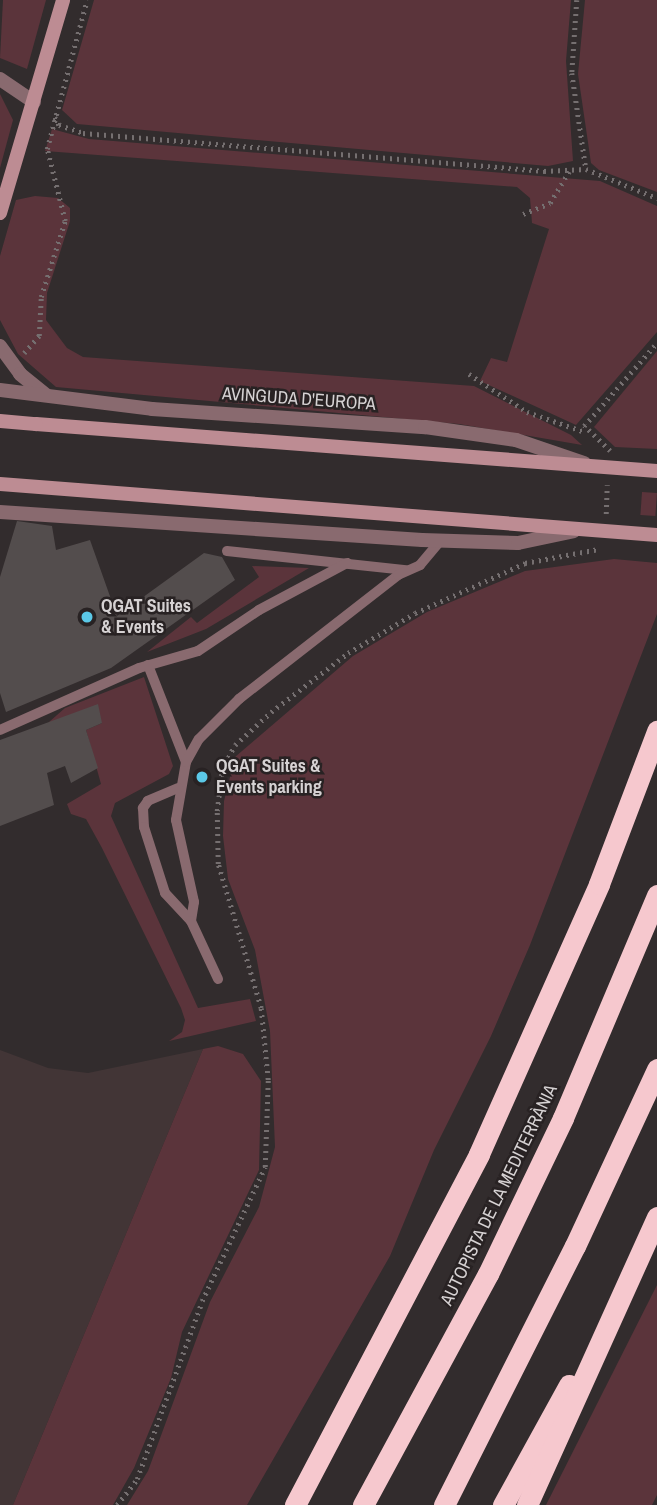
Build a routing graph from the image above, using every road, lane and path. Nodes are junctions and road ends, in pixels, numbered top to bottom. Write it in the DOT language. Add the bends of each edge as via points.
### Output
graph roads {
  1 [pos="63,0"];
  2 [pos="87,0"];
  3 [pos="577,0"];
  4 [pos="0,79"];
  5 [pos="34,102"];
  6 [pos="55,117"];
  7 [pos="586,169"];
  8 [pos="569,170"];
  9 [pos="657,198"];
  10 [pos="0,213"];
  11 [pos="523,214"];
  12 [pos="657,343"];
  13 [pos="0,346"];
  14 [pos="16,369"];
  15 [pos="469,374"];
  16 [pos="0,390"];
  17 [pos="47,396"];
  18 [pos="0,421"];
  19 [pos="585,432"];
  20 [pos="592,466"];
  21 [pos="615,468"];
  22 [pos="657,471"];
  23 [pos="0,484"];
  24 [pos="0,512"];
  25 [pos="583,529"];
  26 [pos="608,531"];
  27 [pos="657,535"];
  28 [pos="440,541"];
  29 [pos="228,551"];
  30 [pos="347,563"];
  31 [pos="407,570"];
  32 [pos="148,665"];
  33 [pos="0,730"];
  34 [pos="657,731"];
  35 [pos="186,762"];
  36 [pos="178,788"];
  37 [pos="657,895"];
  38 [pos="191,921"];
  39 [pos="218,979"];
  40 [pos="657,1069"];
  41 [pos="657,1217"];
  42 [pos="629,1275"];
  43 [pos="320,1458"];
  44 [pos="117,1505"];
  45 [pos="287,1505"];
  46 [pos="295,1505"];
  47 [pos="363,1505"];
  48 [pos="443,1505"];
  49 [pos="503,1505"];
  50 [pos="527,1505"];
  1 -- 5 [label="street"];
  2 -- 6 [label="path"];
  3 -- 7 [label="path" via="572,73"];
  4 -- 5 [label="street"];
  5 -- 10 [label="street"];
  6 -- 8 [label="path" via="59,125 83,133"];
  6 -- 14 [label="path" via="47,149 65,220 41,297 39,336 17,360"];
  7 -- 8 [label="path"];
  7 -- 9 [label="path"];
  8 -- 11 [label="path" via="550,203"];
  12 -- 19 [label="path" via="584,426"];
  13 -- 14 [label="street"];
  14 -- 17 [label="street"];
  15 -- 19 [label="path" via="527,412"];
  16 -- 17 [label="street, AVINGUDA D'EUROPA"];
  17 -- 20 [label="street, AVINGUDA D'EUROPA" via="152,409 425,427 516,440"];
  18 -- 20 [label="street, AVINGUDA D'EUROPA, bridge"];
  19 -- 21 [label="path" via="606,444"];
  20 -- 21 [label="street, AVINGUDA D'EUROPA"];
  21 -- 22 [label="street, AVINGUDA D'EUROPA"];
  21 -- 26 [label="path"];
  23 -- 25 [label="street"];
  24 -- 28 [label="street" via="235,531"];
  25 -- 26 [label="street"];
  25 -- 28 [label="street" via="519,543"];
  26 -- 27 [label="street"];
  26 -- 44 [label="path" via="596,552 510,569 415,613 348,653 235,745 222,770 216,811 218,864 261,1008 268,1080 265,1167 202,1301 136,1479"];
  28 -- 31 [label="lane" via="420,565"];
  29 -- 30 [label="lane"];
  30 -- 31 [label="lane"];
  30 -- 32 [label="lane" via="259,610 218,642"];
  31 -- 35 [label="lane" via="239,699 199,739"];
  32 -- 33 [label="lane"];
  32 -- 35 [label="lane"];
  34 -- 43 [label="highway" via="599,884 479,1154"];
  35 -- 36 [label="lane"];
  36 -- 38 [label="lane" via="176,821 194,902"];
  36 -- 38 [label="lane" via="149,801 143,808 144,827 165,893"];
  37 -- 47 [label="highway, AUTOPISTA DE LA MEDITERRÀNIA" via="563,1118 488,1274"];
  38 -- 39 [label="lane"];
  40 -- 48 [label="highway" via="575,1246"];
  41 -- 42 [label="highway"];
  42 -- 49 [label="highway"];
  42 -- 50 [label="highway"];
  43 -- 45 [label="highway"];
  43 -- 46 [label="highway"];
}
